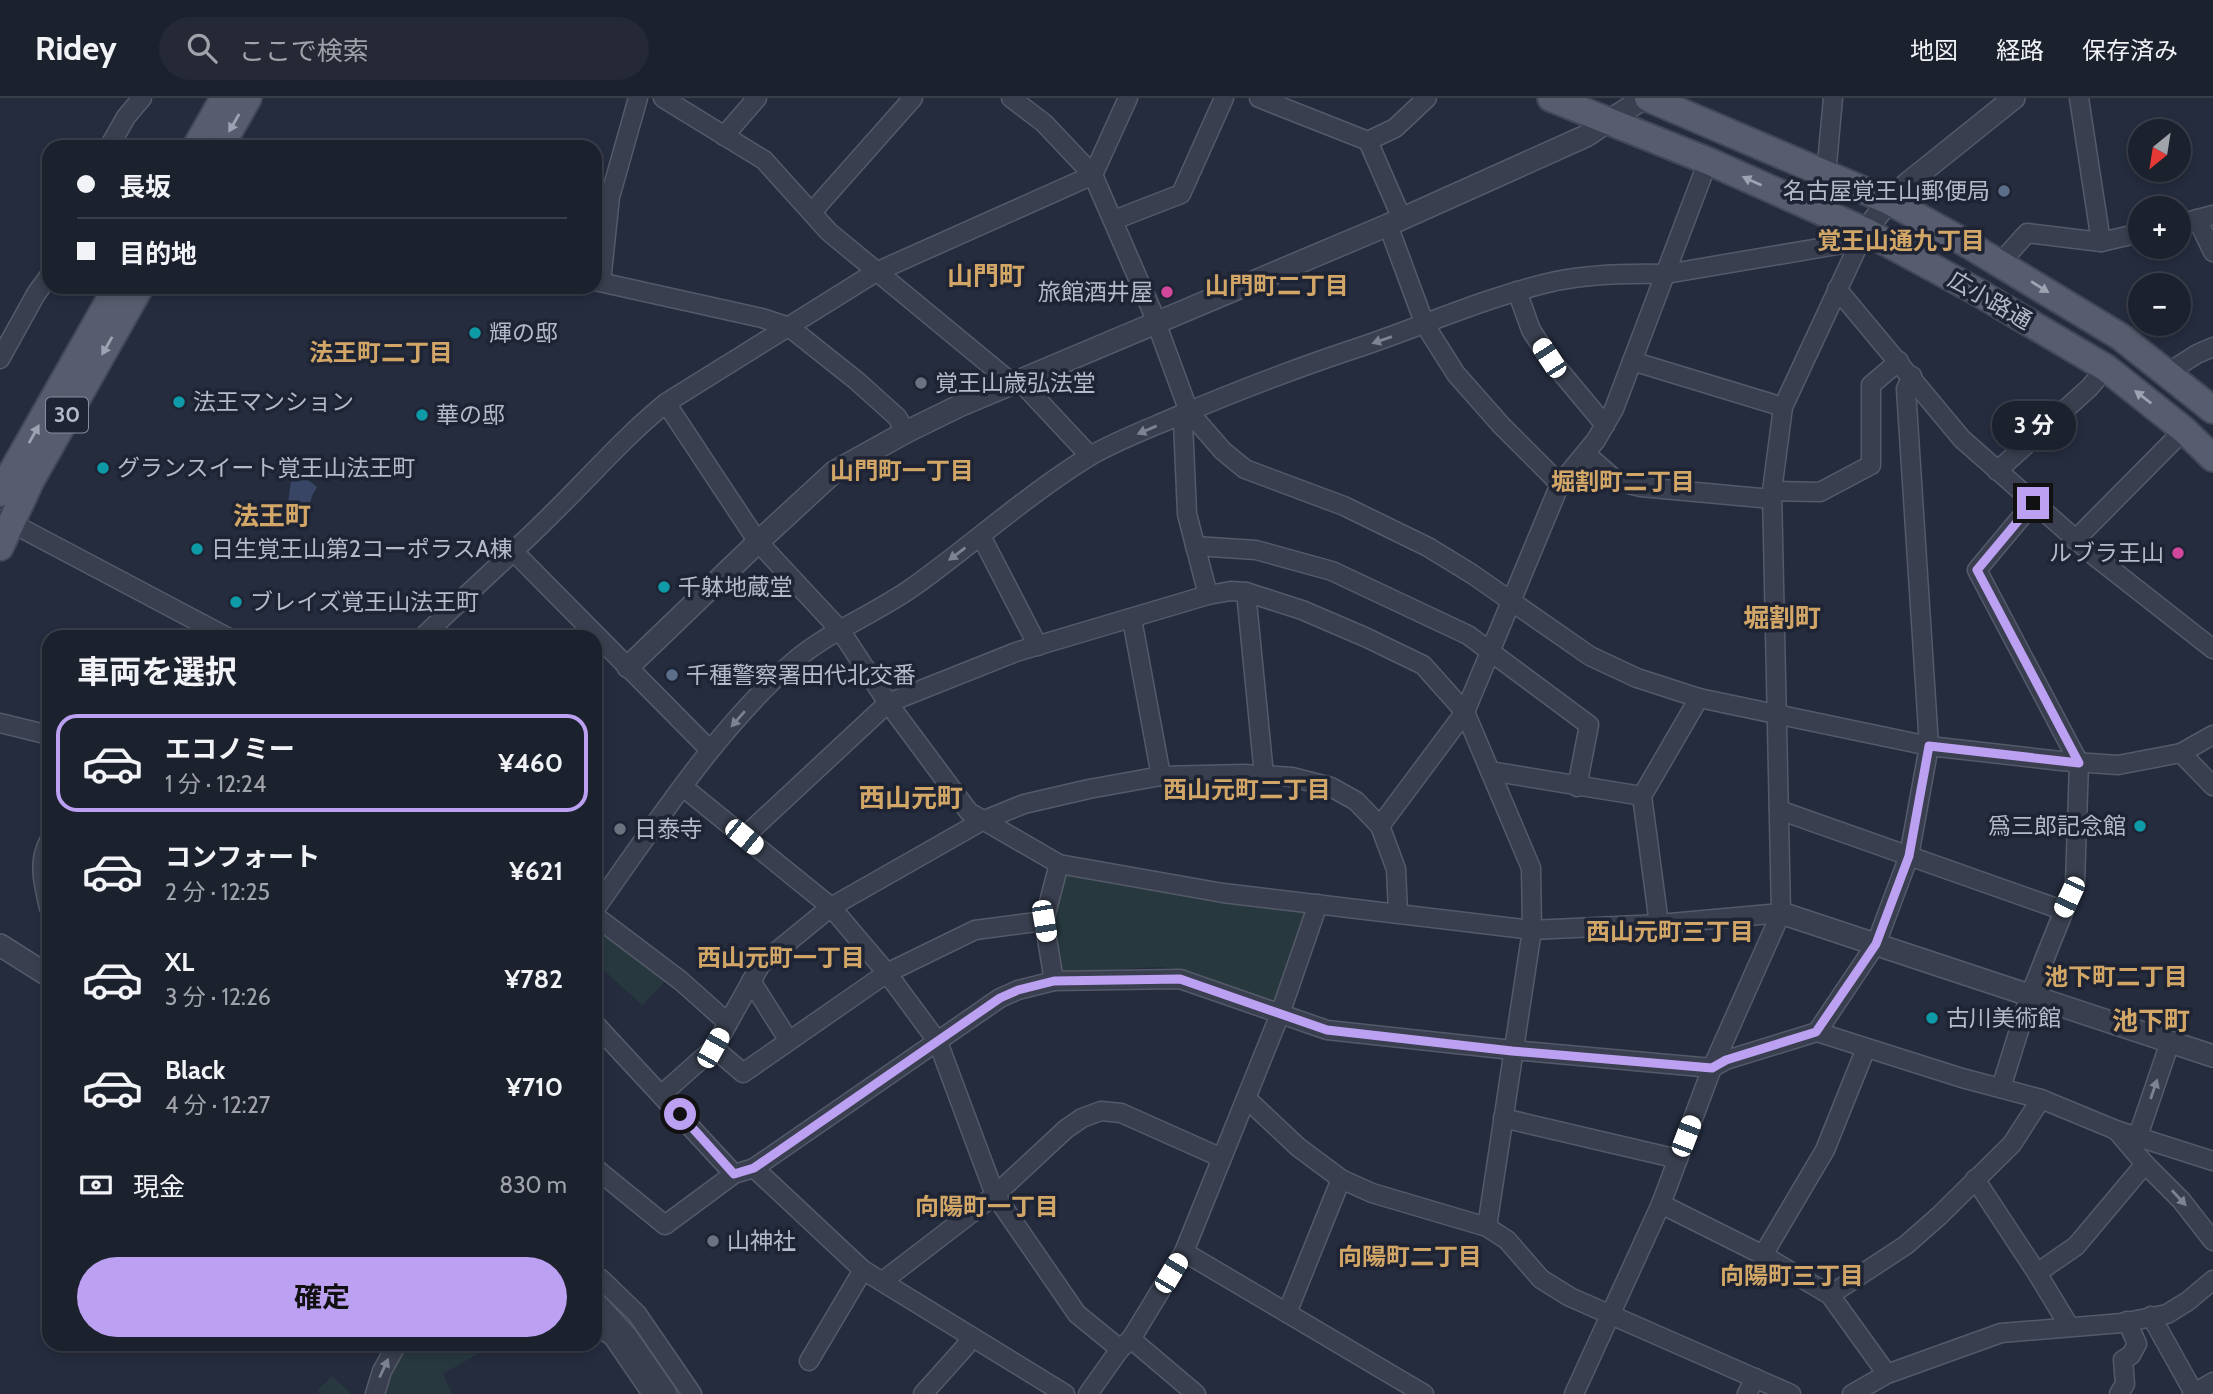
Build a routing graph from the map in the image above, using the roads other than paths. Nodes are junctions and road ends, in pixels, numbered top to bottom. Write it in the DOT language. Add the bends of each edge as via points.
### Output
graph roads {
  1 [pos="142,98"];
  2 [pos="224,98"];
  3 [pos="248,98"];
  4 [pos="638,98"];
  5 [pos="663,98"];
  6 [pos="757,98"];
  7 [pos="913,98"];
  8 [pos="1011,98"];
  9 [pos="1128,98"];
  10 [pos="1224,98"];
  11 [pos="1259,98"];
  12 [pos="1427,98"];
  13 [pos="1551,98"];
  14 [pos="1646,98"];
  15 [pos="1833,98"];
  16 [pos="2014,98"];
  17 [pos="2079,98"];
  18 [pos="1607,122"];
  19 [pos="724,136"];
  20 [pos="113,140"];
  21 [pos="200,140"];
  22 [pos="224,140"];
  23 [pos="1368,141"];
  24 [pos="1708,161"];
  25 [pos="1093,175"];
  26 [pos="1826,175"];
  27 [pos="1889,201"];
  28 [pos="812,212"];
  29 [pos="2205,217"];
  30 [pos="1114,220"];
  31 [pos="1395,222"];
  32 [pos="1866,231"];
  33 [pos="2128,236"];
  34 [pos="2101,242"];
  35 [pos="2213,252"];
  36 [pos="602,254"];
  37 [pos="2000,263"];
  38 [pos="876,272"];
  39 [pos="1666,274"];
  40 [pos="602,283"];
  41 [pos="42,286"];
  42 [pos="1837,289"];
  43 [pos="1517,291"];
  44 [pos="113,294"];
  45 [pos="136,294"];
  46 [pos="1156,323"];
  47 [pos="1424,325"];
  48 [pos="789,327"];
  49 [pos="2213,347"];
  50 [pos="0,359"];
  51 [pos="1632,361"];
  52 [pos="1899,361"];
  53 [pos="2106,368"];
  54 [pos="2167,373"];
  55 [pos="1912,376"];
  56 [pos="1016,382"];
  57 [pos="666,404"];
  58 [pos="1783,407"];
  59 [pos="2213,410"];
  60 [pos="1189,412"];
  61 [pos="1605,425"];
  62 [pos="2184,430"];
  63 [pos="906,432"];
  64 [pos="1586,454"];
  65 [pos="1090,456"];
  66 [pos="2213,458"];
  67 [pos="1997,471"];
  68 [pos="1560,484"];
  69 [pos="0,494"];
  70 [pos="1772,495"];
  71 [pos="2033,503"];
  72 [pos="4,529"];
  73 [pos="981,536"];
  74 [pos="2075,540"];
  75 [pos="758,542"];
  76 [pos="1195,546"];
  77 [pos="513,551"];
  78 [pos="1246,592"];
  79 [pos="1208,596"];
  80 [pos="1510,603"];
  81 [pos="1132,619"];
  82 [pos="212,630"];
  83 [pos="431,630"];
  84 [pos="591,630"];
  85 [pos="840,630"];
  86 [pos="602,641"];
  87 [pos="1038,646"];
  88 [pos="2213,649"];
  89 [pos="1490,652"];
  90 [pos="628,667"];
  91 [pos="1699,698"];
  92 [pos="888,702"];
  93 [pos="1465,712"];
  94 [pos="1777,716"];
  95 [pos="0,723"];
  96 [pos="42,733"];
  97 [pos="2213,735"];
  98 [pos="1929,746"];
  99 [pos="710,750"];
  100 [pos="2181,753"];
  101 [pos="2079,763"];
  102 [pos="1490,771"];
  103 [pos="1264,775"];
  104 [pos="1161,776"];
  105 [pos="2213,786"];
  106 [pos="683,787"];
  107 [pos="1577,787"];
  108 [pos="1642,796"];
  109 [pos="1779,810"];
  110 [pos="982,821"];
  111 [pos="1380,826"];
  112 [pos="744,837"];
  113 [pos="1909,856"];
  114 [pos="1059,864"];
  115 [pos="602,899"];
  116 [pos="1318,904"];
  117 [pos="831,908"];
  118 [pos="2062,910"];
  119 [pos="1398,913"];
  120 [pos="1781,913"];
  121 [pos="602,921"];
  122 [pos="1044,921"];
  123 [pos="1659,924"];
  124 [pos="1532,930"];
  125 [pos="1876,944"];
  126 [pos="0,945"];
  127 [pos="42,971"];
  128 [pos="887,973"];
  129 [pos="751,981"];
  130 [pos="1054,981"];
  131 [pos="2030,995"];
  132 [pos="1280,1014"];
  133 [pos="728,1023"];
  134 [pos="602,1031"];
  135 [pos="1816,1032"];
  136 [pos="789,1041"];
  137 [pos="937,1042"];
  138 [pos="2170,1042"];
  139 [pos="713,1048"];
  140 [pos="1866,1048"];
  141 [pos="1512,1051"];
  142 [pos="2213,1056"];
  143 [pos="1712,1068"];
  144 [pos="2001,1088"];
  145 [pos="662,1094"];
  146 [pos="1247,1099"];
  147 [pos="2042,1099"];
  148 [pos="1503,1118"];
  149 [pos="2116,1129"];
  150 [pos="2138,1136"];
  151 [pos="1222,1158"];
  152 [pos="1678,1159"];
  153 [pos="2213,1161"];
  154 [pos="2145,1164"];
  155 [pos="754,1168"];
  156 [pos="602,1174"];
  157 [pos="734,1174"];
  158 [pos="1341,1179"];
  159 [pos="1975,1179"];
  160 [pos="995,1195"];
  161 [pos="1661,1204"];
  162 [pos="1487,1227"];
  163 [pos="2213,1240"];
  164 [pos="1184,1252"];
  165 [pos="1763,1255"];
  166 [pos="863,1270"];
  167 [pos="2037,1273"];
  168 [pos="602,1280"];
  169 [pos="2213,1280"];
  170 [pos="883,1281"];
  171 [pos="1830,1295"];
  172 [pos="602,1309"];
  173 [pos="1287,1313"];
  174 [pos="1611,1314"];
  175 [pos="2151,1316"];
  176 [pos="2127,1321"];
  177 [pos="2068,1326"];
  178 [pos="602,1332"];
  179 [pos="971,1337"];
  180 [pos="1125,1344"];
  181 [pos="393,1351"];
  182 [pos="809,1361"];
  183 [pos="1887,1374"];
  184 [pos="1755,1378"];
  185 [pos="2213,1382"];
  186 [pos="375,1394"];
  187 [pos="652,1394"];
  188 [pos="666,1394"];
  189 [pos="692,1394"];
  190 [pos="923,1394"];
  191 [pos="1065,1394"];
  192 [pos="1088,1394"];
  193 [pos="1196,1394"];
  194 [pos="1424,1394"];
  195 [pos="1574,1394"];
  196 [pos="1747,1394"];
  197 [pos="1791,1394"];
  198 [pos="1852,1394"];
  199 [pos="2119,1394"];
  200 [pos="2193,1394"];
  1 -- 20 [label="street"];
  2 -- 21 [label="main road"];
  3 -- 22 [label="main road, one-way"];
  4 -- 36 [label="street" via="610,197"];
  5 -- 19 [label="street"];
  6 -- 19 [label="street"];
  7 -- 28 [label="street"];
  8 -- 25 [label="street" via="1044,123"];
  9 -- 25 [label="street"];
  10 -- 30 [label="street" via="1181,194"];
  11 -- 23 [label="street"];
  12 -- 23 [label="street" via="1395,128"];
  13 -- 18 [label="main road, 広小路通"];
  14 -- 18 [label="street"];
  14 -- 26 [label="main road, 広小路通"];
  15 -- 26 [label="street"];
  16 -- 27 [label="street"];
  17 -- 34 [label="street"];
  18 -- 24 [label="main road, 広小路通"];
  18 -- 31 [label="street" via="1586,136"];
  19 -- 28 [label="street" via="764,160"];
  23 -- 31 [label="street"];
  32 -- 24 [label="main road, 広小路通, one-way"];
  24 -- 39 [label="street"];
  25 -- 30 [label="street"];
  25 -- 38 [label="street"];
  26 -- 27 [label="main road, 広小路通"];
  27 -- 32 [label="street"];
  27 -- 37 [label="main road, 広小路通"];
  28 -- 38 [label="street"];
  29 -- 35 [label="street"];
  30 -- 46 [label="street"];
  31 -- 46 [label="street"];
  31 -- 47 [label="street"];
  32 -- 39 [label="street" via="1837,245"];
  32 -- 42 [label="street"];
  32 -- 53 [label="main road, 広小路通"];
  33 -- 34 [label="street"];
  34 -- 37 [label="street" via="2027,233"];
  37 -- 54 [label="main road, 広小路通, one-way" via="2121,337"];
  38 -- 48 [label="street"];
  38 -- 56 [label="street"];
  39 -- 43 [label="street" via="1561,280"];
  39 -- 51 [label="street"];
  40 -- 48 [label="street"];
  41 -- 50 [label="street"];
  42 -- 52 [label="street"];
  42 -- 58 [label="street"];
  43 -- 47 [label="street"];
  43 -- 61 [label="street" via="1531,330 1549,358"];
  69 -- 44 [label="main road, 30, one-way"];
  45 -- 72 [label="main road, 30, one-way"];
  46 -- 56 [label="street"];
  46 -- 60 [label="street"];
  47 -- 60 [label="street, one-way" via="1276,375"];
  47 -- 68 [label="street" via="1456,374"];
  48 -- 57 [label="street"];
  48 -- 63 [label="street" via="857,380 897,417"];
  49 -- 54 [label="street"];
  51 -- 58 [label="street"];
  51 -- 61 [label="street"];
  52 -- 55 [label="street"];
  52 -- 70 [label="street" via="1871,385 1871,465 1820,492"];
  62 -- 53 [label="main road, 広小路通, one-way"];
  53 -- 67 [label="street"];
  54 -- 59 [label="main road, 広小路通"];
  55 -- 67 [label="street" via="1962,439"];
  55 -- 98 [label="street" via="1906,389"];
  56 -- 63 [label="street"];
  56 -- 65 [label="street"];
  57 -- 75 [label="street"];
  57 -- 77 [label="street"];
  58 -- 70 [label="street"];
  60 -- 65 [label="street, one-way"];
  60 -- 76 [label="street" via="1183,422 1186,500"];
  60 -- 80 [label="street" via="1245,470 1344,506 1427,547"];
  61 -- 64 [label="street"];
  62 -- 66 [label="main road, 広小路通"];
  62 -- 74 [label="street"];
  63 -- 75 [label="street" via="834,472"];
  64 -- 68 [label="street"];
  64 -- 70 [label="street" via="1617,481 1641,488"];
  65 -- 73 [label="street"];
  67 -- 71 [label="street"];
  68 -- 80 [label="street"];
  70 -- 94 [label="street"];
  71 -- 74 [label="street"];
  71 -- 101 [label="street" via="1977,570"];
  72 -- 82 [label="street"];
  73 -- 85 [label="street, one-way" via="910,589"];
  73 -- 87 [label="street"];
  74 -- 88 [label="street"];
  75 -- 85 [label="street"];
  75 -- 90 [label="street"];
  76 -- 79 [label="street"];
  76 -- 89 [label="street" via="1256,551 1332,571 1468,635"];
  77 -- 83 [label="street"];
  77 -- 84 [label="street"];
  78 -- 79 [label="street"];
  78 -- 93 [label="street" via="1302,610 1423,665"];
  78 -- 103 [label="street"];
  79 -- 81 [label="street"];
  80 -- 89 [label="street"];
  80 -- 91 [label="street" via="1590,656 1637,678"];
  81 -- 87 [label="street"];
  81 -- 104 [label="street"];
  85 -- 92 [label="street"];
  85 -- 99 [label="street, one-way" via="795,660"];
  86 -- 90 [label="street"];
  87 -- 92 [label="street"];
  89 -- 93 [label="street"];
  89 -- 107 [label="street" via="1590,725"];
  90 -- 99 [label="street"];
  91 -- 94 [label="street"];
  91 -- 108 [label="street"];
  92 -- 110 [label="street" via="969,812"];
  92 -- 112 [label="street"];
  93 -- 102 [label="street"];
  93 -- 111 [label="street"];
  94 -- 98 [label="street"];
  94 -- 109 [label="street"];
  95 -- 96 [label="street"];
  97 -- 100 [label="street"];
  98 -- 101 [label="street"];
  98 -- 113 [label="street"];
  99 -- 106 [label="street"];
  100 -- 101 [label="street" via="2118,765"];
  100 -- 105 [label="street"];
  101 -- 118 [label="street" via="2075,883"];
  102 -- 107 [label="street"];
  102 -- 124 [label="street" via="1531,868"];
  103 -- 104 [label="street"];
  103 -- 111 [label="street" via="1331,787 1356,801"];
  104 -- 110 [label="street" via="1024,804"];
  106 -- 112 [label="street"];
  106 -- 115 [label="street"];
  107 -- 108 [label="street"];
  108 -- 123 [label="street"];
  109 -- 113 [label="street"];
  109 -- 120 [label="street"];
  110 -- 114 [label="street"];
  110 -- 117 [label="street"];
  111 -- 119 [label="street" via="1396,869"];
  112 -- 117 [label="street"];
  113 -- 118 [label="street"];
  113 -- 125 [label="street"];
  114 -- 116 [label="street" via="1223,893"];
  114 -- 122 [label="street"];
  116 -- 119 [label="street"];
  116 -- 132 [label="street"];
  117 -- 128 [label="street"];
  117 -- 129 [label="street" via="761,964"];
  118 -- 131 [label="street"];
  119 -- 124 [label="street"];
  120 -- 123 [label="street"];
  120 -- 125 [label="street"];
  120 -- 143 [label="street"];
  121 -- 133 [label="street"];
  122 -- 128 [label="street" via="975,930"];
  122 -- 130 [label="street"];
  123 -- 124 [label="street"];
  124 -- 141 [label="street"];
  125 -- 131 [label="street"];
  125 -- 135 [label="street"];
  126 -- 127 [label="street"];
  128 -- 136 [label="street"];
  128 -- 137 [label="street"];
  129 -- 133 [label="street"];
  129 -- 136 [label="street"];
  130 -- 132 [label="street" via="1180,979"];
  130 -- 137 [label="street" via="1000,998"];
  131 -- 138 [label="street"];
  131 -- 144 [label="street"];
  132 -- 141 [label="street" via="1327,1030"];
  132 -- 146 [label="street"];
  133 -- 139 [label="street"];
  134 -- 145 [label="street"];
  135 -- 140 [label="street"];
  135 -- 143 [label="street"];
  136 -- 139 [label="street" via="743,1073"];
  137 -- 155 [label="street"];
  137 -- 160 [label="street"];
  138 -- 142 [label="street"];
  150 -- 138 [label="street, one-way"];
  139 -- 145 [label="street"];
  140 -- 144 [label="street"];
  140 -- 165 [label="street" via="1825,1150"];
  141 -- 143 [label="street"];
  141 -- 148 [label="street"];
  143 -- 152 [label="street"];
  144 -- 147 [label="street"];
  145 -- 157 [label="street"];
  146 -- 151 [label="street"];
  146 -- 158 [label="street"];
  147 -- 149 [label="street"];
  147 -- 159 [label="street" via="2012,1143"];
  148 -- 152 [label="street"];
  148 -- 162 [label="street"];
  149 -- 150 [label="street"];
  149 -- 154 [label="street"];
  150 -- 153 [label="street"];
  151 -- 160 [label="street" via="1121,1113 1101,1111 1066,1129"];
  151 -- 164 [label="street"];
  152 -- 161 [label="street"];
  154 -- 163 [label="street, one-way" via="2182,1200"];
  154 -- 167 [label="street" via="2076,1246"];
  155 -- 157 [label="street"];
  155 -- 166 [label="street"];
  156 -- 157 [label="street" via="665,1225"];
  158 -- 162 [label="street" via="1372,1193"];
  158 -- 173 [label="street"];
  159 -- 167 [label="street"];
  159 -- 171 [label="street" via="1906,1245"];
  160 -- 170 [label="street"];
  160 -- 180 [label="street" via="1077,1314"];
  161 -- 165 [label="street"];
  161 -- 174 [label="street"];
  162 -- 174 [label="street" via="1507,1240 1541,1279"];
  164 -- 173 [label="street"];
  164 -- 180 [label="street"];
  165 -- 171 [label="street"];
  166 -- 170 [label="street"];
  166 -- 182 [label="street"];
  167 -- 177 [label="street"];
  168 -- 189 [label="street" via="637,1314"];
  169 -- 175 [label="street" via="2167,1314"];
  170 -- 179 [label="street"];
  171 -- 183 [label="street"];
  172 -- 188 [label="street" via="626,1335"];
  173 -- 194 [label="street"];
  174 -- 184 [label="street"];
  174 -- 195 [label="street"];
  175 -- 176 [label="street"];
  175 -- 200 [label="street"];
  176 -- 177 [label="street"];
  176 -- 199 [label="street" via="2137,1344 2123,1360 2125,1384"];
  177 -- 183 [label="street" via="2001,1333"];
  178 -- 187 [label="street" via="613,1337"];
  179 -- 190 [label="street"];
  179 -- 191 [label="street"];
  180 -- 192 [label="street"];
  180 -- 193 [label="street"];
  186 -- 181 [label="street, one-way"];
  183 -- 198 [label="street"];
  184 -- 196 [label="street"];
  184 -- 197 [label="street"];
  185 -- 200 [label="street"];
}
